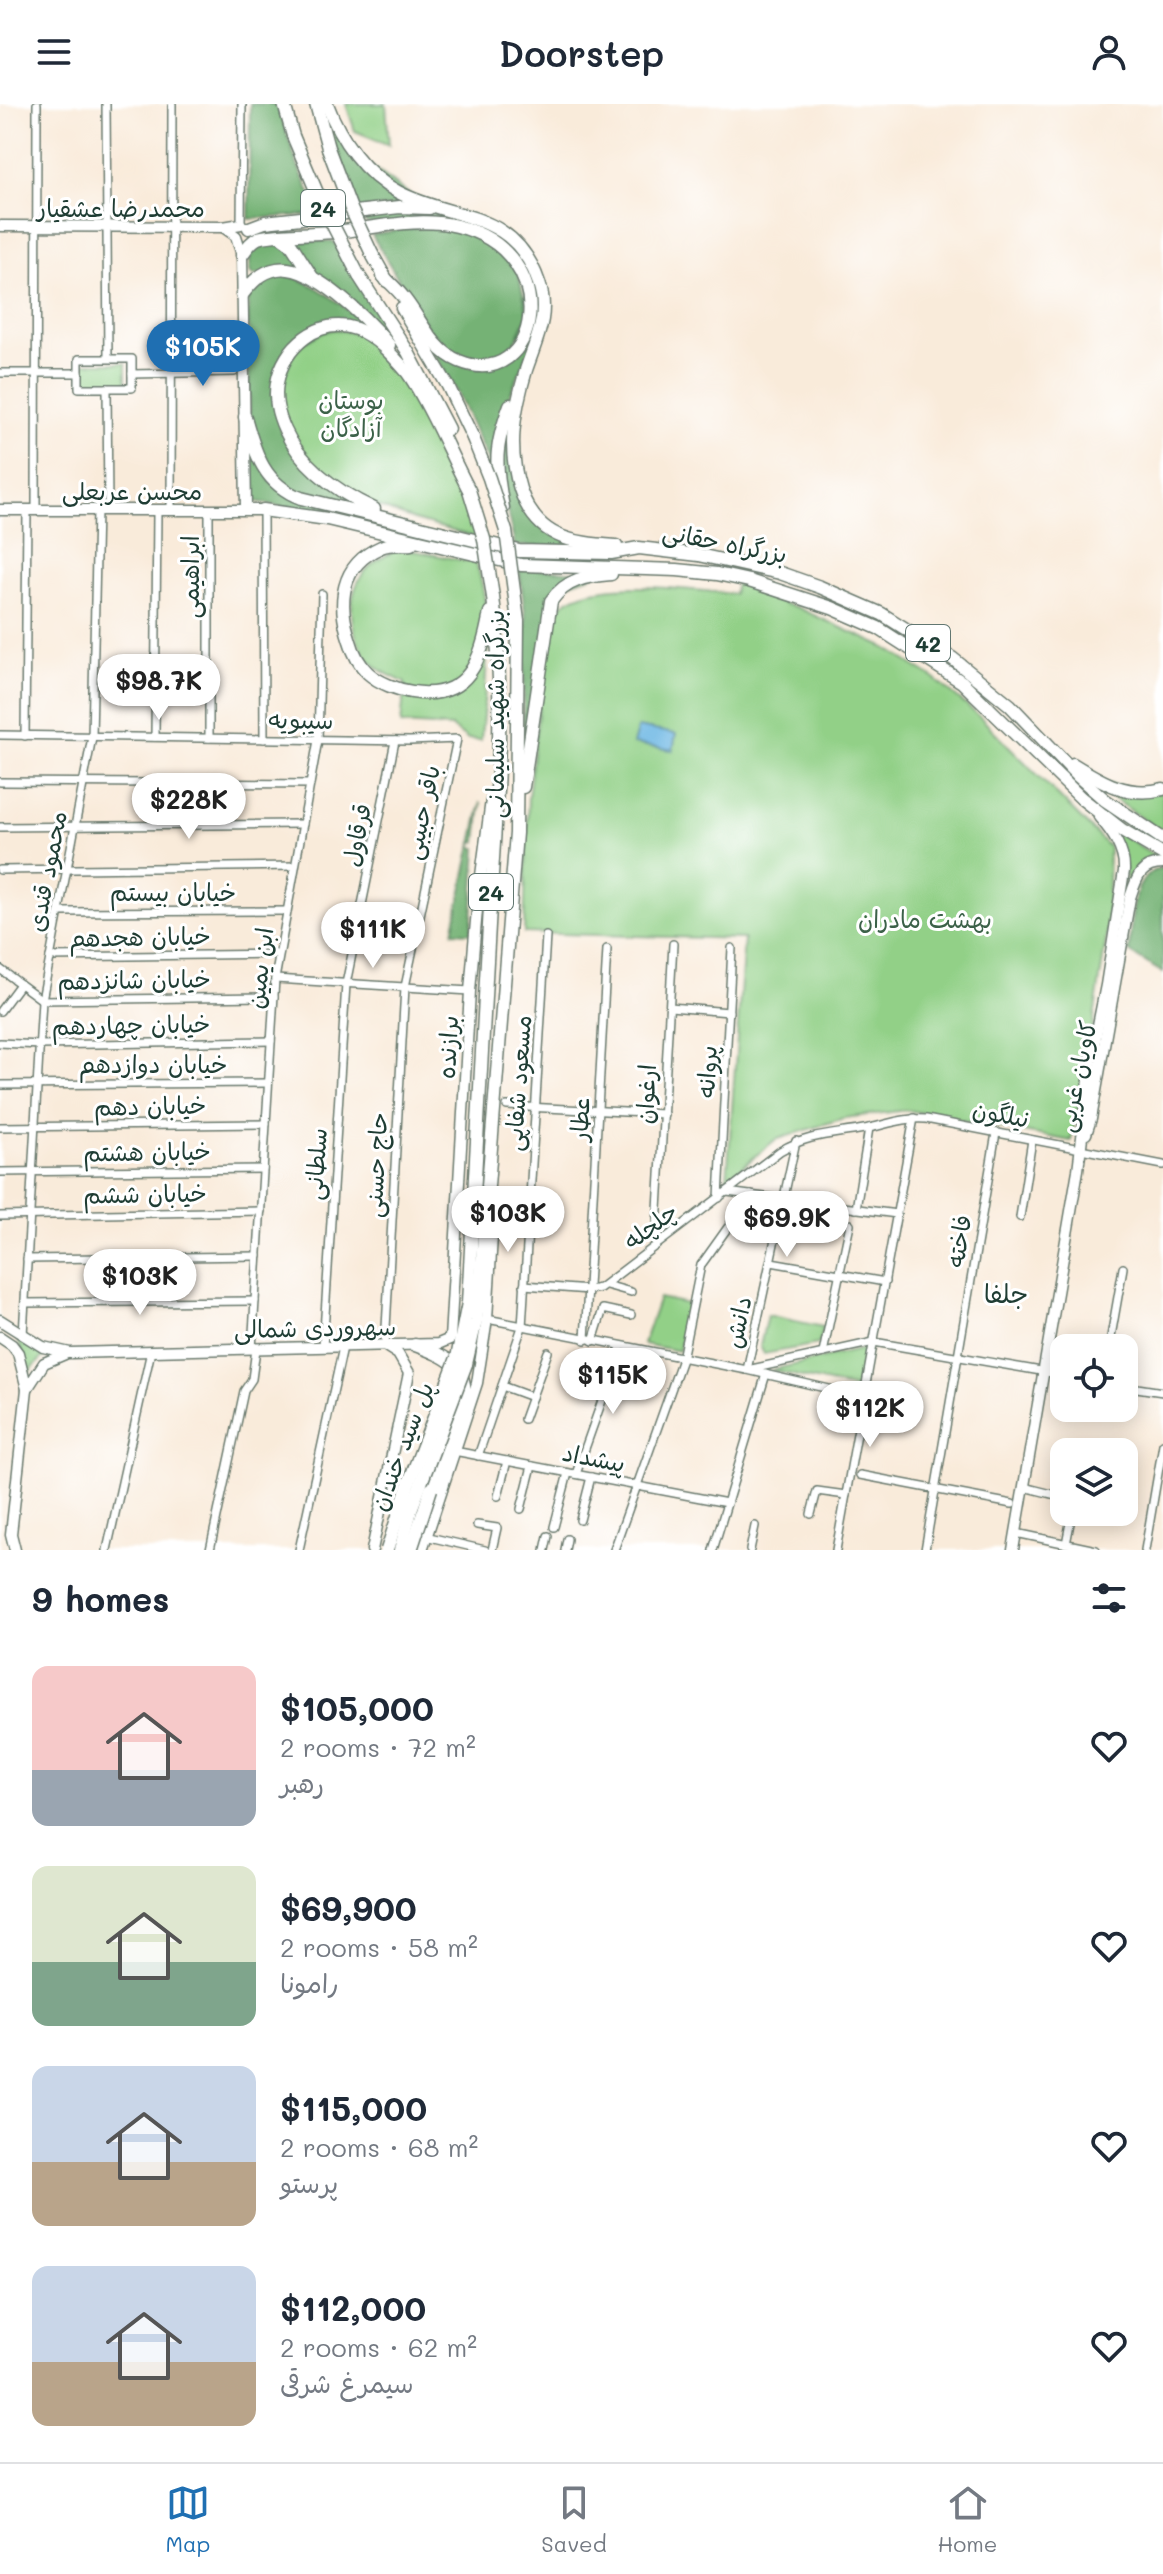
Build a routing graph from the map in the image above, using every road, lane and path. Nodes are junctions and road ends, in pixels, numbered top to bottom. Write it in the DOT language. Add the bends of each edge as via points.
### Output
graph roads {
  1 [pos="37,104"];
  2 [pos="106,104"];
  3 [pos="172,104"];
  4 [pos="242,104"];
  5 [pos="284,104"];
  6 [pos="316,104"];
  7 [pos="327,104"];
  8 [pos="445,209"];
  9 [pos="0,226"];
  10 [pos="37,226"];
  11 [pos="245,226"];
  12 [pos="106,227"];
  13 [pos="173,227"];
  14 [pos="223,227"];
  15 [pos="264,236"];
  16 [pos="280,236"];
  17 [pos="242,255"];
  18 [pos="383,276"];
  19 [pos="312,277"];
  20 [pos="242,295"];
  21 [pos="108,358"];
  22 [pos="527,369"];
  23 [pos="234,372"];
  24 [pos="0,373"];
  25 [pos="36,373"];
  26 [pos="79,373"];
  27 [pos="172,373"];
  28 [pos="132,374"];
  29 [pos="409,374"];
  30 [pos="107,388"];
  31 [pos="245,417"];
  32 [pos="469,490"];
  33 [pos="246,509"];
  34 [pos="0,510"];
  35 [pos="31,510"];
  36 [pos="103,510"];
  37 [pos="263,510"];
  38 [pos="157,511"];
  39 [pos="171,511"];
  40 [pos="209,511"];
  41 [pos="405,522"];
  42 [pos="506,531"];
  43 [pos="421,543"];
  44 [pos="639,548"];
  45 [pos="650,570"];
  46 [pos="322,594"];
  47 [pos="493,597"];
  48 [pos="0,735"];
  49 [pos="25,736"];
  50 [pos="92,737"];
  51 [pos="155,737"];
  52 [pos="209,738"];
  53 [pos="264,739"];
  54 [pos="457,739"];
  55 [pos="318,740"];
  56 [pos="395,741"];
  57 [pos="498,754"];
  58 [pos="1064,758"];
  59 [pos="0,782"];
  60 [pos="83,783"];
  61 [pos="310,784"];
  62 [pos="1163,789"];
  63 [pos="1081,798"];
  64 [pos="303,824"];
  65 [pos="0,827"];
  66 [pos="75,827"];
  67 [pos="516,833"];
  68 [pos="1163,839"];
  69 [pos="1163,854"];
  70 [pos="1163,864"];
  71 [pos="295,866"];
  72 [pos="67,869"];
  73 [pos="0,870"];
  74 [pos="287,911"];
  75 [pos="59,912"];
  76 [pos="1120,925"];
  77 [pos="546,936"];
  78 [pos="673,944"];
  79 [pos="732,948"];
  80 [pos="607,949"];
  81 [pos="279,954"];
  82 [pos="50,957"];
  83 [pos="0,969"];
  84 [pos="275,979"];
  85 [pos="20,984"];
  86 [pos="346,984"];
  87 [pos="405,987"];
  88 [pos="470,991"];
  89 [pos="274,997"];
  90 [pos="42,1000"];
  91 [pos="670,1007"];
  92 [pos="0,1011"];
  93 [pos="729,1012"];
  94 [pos="271,1041"];
  95 [pos="0,1043"];
  96 [pos="40,1045"];
  97 [pos="268,1083"];
  98 [pos="37,1084"];
  99 [pos="0,1085"];
  100 [pos="507,1106"];
  101 [pos="536,1107"];
  102 [pos="599,1110"];
  103 [pos="664,1114"];
  104 [pos="914,1118"];
  105 [pos="926,1119"];
  106 [pos="266,1124"];
  107 [pos="35,1126"];
  108 [pos="0,1127"];
  109 [pos="869,1128"];
  110 [pos="996,1133"];
  111 [pos="1032,1140"];
  112 [pos="796,1141"];
  113 [pos="1080,1150"];
  114 [pos="1163,1165"];
  115 [pos="263,1169"];
  116 [pos="0,1172"];
  117 [pos="32,1172"];
  118 [pos="489,1191"];
  119 [pos="727,1192"];
  120 [pos="751,1195"];
  121 [pos="719,1198"];
  122 [pos="784,1199"];
  123 [pos="856,1209"];
  124 [pos="261,1211"];
  125 [pos="897,1214"];
  126 [pos="30,1215"];
  127 [pos="0,1216"];
  128 [pos="1020,1217"];
  129 [pos="850,1224"];
  130 [pos="656,1245"];
  131 [pos="258,1256"];
  132 [pos="27,1259"];
  133 [pos="771,1262"];
  134 [pos="1123,1268"];
  135 [pos="839,1274"];
  136 [pos="885,1282"];
  137 [pos="524,1285"];
  138 [pos="606,1285"];
  139 [pos="589,1290"];
  140 [pos="631,1292"];
  141 [pos="255,1301"];
  142 [pos="25,1303"];
  143 [pos="631,1315"];
  144 [pos="487,1319"];
  145 [pos="0,1320"];
  146 [pos="522,1327"];
  147 [pos="1111,1334"];
  148 [pos="23,1335"];
  149 [pos="0,1337"];
  150 [pos="589,1340"];
  151 [pos="447,1342"];
  152 [pos="874,1342"];
  153 [pos="415,1345"];
  154 [pos="385,1346"];
  155 [pos="323,1347"];
  156 [pos="343,1347"];
  157 [pos="621,1347"];
  158 [pos="254,1349"];
  159 [pos="151,1351"];
  160 [pos="548,1352"];
  161 [pos="70,1353"];
  162 [pos="823,1353"];
  163 [pos="959,1357"];
  164 [pos="682,1359"];
  165 [pos="461,1361"];
  166 [pos="747,1370"];
  167 [pos="1044,1372"];
  168 [pos="1050,1373"];
  169 [pos="766,1374"];
  170 [pos="502,1386"];
  171 [pos="1138,1388"];
  172 [pos="27,1389"];
  173 [pos="1163,1392"];
  174 [pos="532,1397"];
  175 [pos="864,1397"];
  176 [pos="524,1419"];
  177 [pos="1163,1444"];
  178 [pos="454,1451"];
  179 [pos="393,1454"];
  180 [pos="478,1456"];
  181 [pos="507,1461"];
  182 [pos="532,1466"];
  183 [pos="572,1474"];
  184 [pos="860,1475"];
  185 [pos="591,1477"];
  186 [pos="637,1486"];
  187 [pos="1024,1487"];
  188 [pos="936,1489"];
  189 [pos="436,1490"];
  190 [pos="1050,1494"];
  191 [pos="846,1495"];
  192 [pos="498,1496"];
  193 [pos="727,1503"];
  194 [pos="1012,1504"];
  195 [pos="521,1509"];
  196 [pos="811,1514"];
  197 [pos="12,1520"];
  198 [pos="580,1520"];
  199 [pos="477,1525"];
  200 [pos="755,1526"];
  201 [pos="1069,1526"];
  202 [pos="554,1527"];
  203 [pos="1016,1533"];
  204 [pos="425,1536"];
  205 [pos="548,1536"];
  206 [pos="567,1539"];
  207 [pos="0,1544"];
  208 [pos="1066,1544"];
  209 [pos="15,1550"];
  210 [pos="107,1550"];
  211 [pos="210,1550"];
  212 [pos="299,1550"];
  213 [pos="372,1550"];
  214 [pos="387,1550"];
  215 [pos="400,1550"];
  216 [pos="411,1550"];
  217 [pos="422,1550"];
  218 [pos="483,1550"];
  219 [pos="492,1550"];
  220 [pos="545,1550"];
  221 [pos="565,1550"];
  222 [pos="614,1550"];
  223 [pos="713,1550"];
  224 [pos="750,1550"];
  225 [pos="836,1550"];
  226 [pos="925,1550"];
  227 [pos="1013,1550"];
  228 [pos="1096,1550"];
  229 [pos="1145,1550"];
  1 -- 10 [label="street"];
  2 -- 12 [label="street"];
  3 -- 13 [label="street"];
  4 -- 11 [label="street"];
  5 -- 32 [label="highway, بزرگراه شهید سلیمانی / 24, bridge" via="321,202 359,276 425,381 446,422"];
  6 -- 18 [label="highway, بزرگراه شهید سلیمانی / 24, bridge" via="346,198"];
  7 -- 8 [label="highway" via="343,138 377,177 401,194"];
  8 -- 11 [label="highway" via="386,209"];
  8 -- 22 [label="highway" via="494,227 530,262 544,297 544,318"];
  9 -- 10 [label="main road, محمدرضا عشقیار"];
  10 -- 12 [label="main road, محمدرضا عشقیار"];
  10 -- 25 [label="street"];
  11 -- 14 [label="main road, محمدرضا عشقیار"];
  11 -- 15 [label="highway"];
  12 -- 13 [label="main road, محمدرضا عشقیار"];
  12 -- 21 [label="street"];
  13 -- 14 [label="main road, محمدرضا عشقیار"];
  13 -- 27 [label="street"];
  14 -- 17 [label="main road" via="236,236"];
  15 -- 16 [label="highway"];
  15 -- 17 [label="highway"];
  16 -- 18 [label="highway" via="425,222 472,231 494,242 519,269 530,299 526,332 516,349 498,361 460,361 440,348"];
  16 -- 19 [label="highway"];
  17 -- 20 [label="main road"];
  18 -- 42 [label="highway, بزرگراه شهید سلیمانی / 24, bridge" via="448,386"];
  19 -- 20 [label="highway" via="279,269 253,281"];
  19 -- 29 [label="highway" via="381,335"];
  20 -- 31 [label="main road"];
  21 -- 26 [label="street" via="79,359"];
  21 -- 28 [label="street" via="132,359"];
  22 -- 42 [label="highway" via="498,442 496,466"];
  22 -- 44 [label="highway" via="514,416 512,449 531,513 570,541"];
  23 -- 27 [label="street"];
  24 -- 25 [label="street"];
  25 -- 26 [label="street"];
  25 -- 35 [label="street"];
  26 -- 30 [label="street" via="79,388"];
  27 -- 28 [label="street"];
  27 -- 39 [label="street"];
  28 -- 30 [label="street" via="132,388"];
  29 -- 32 [label="highway"];
  29 -- 41 [label="highway" via="360,330 324,327 304,337 287,356 276,395 286,433 311,467 345,496"];
  30 -- 36 [label="street, محمود قندی"];
  31 -- 33 [label="main road"];
  31 -- 41 [label="highway, بزرگراه حقانی / 42" via="261,466 285,491"];
  32 -- 47 [label="highway, بزرگراه شهید سلیمانی / 24, bridge"];
  33 -- 37 [label="main road, محسن عربعلی"];
  33 -- 40 [label="main road, محسن عربعلی"];
  34 -- 35 [label="main road, محسن عربعلی"];
  35 -- 36 [label="main road, محسن عربعلی"];
  35 -- 49 [label="street"];
  36 -- 38 [label="main road, محسن عربعلی"];
  36 -- 50 [label="street, محمود قندی"];
  37 -- 43 [label="highway, بزرگراه حقانی / 42" via="327,519"];
  37 -- 53 [label="street"];
  38 -- 39 [label="main road, محسن عربعلی"];
  38 -- 51 [label="street"];
  39 -- 40 [label="main road, محسن عربعلی"];
  40 -- 52 [label="street, ابراهیمی"];
  41 -- 44 [label="highway, بزرگراه حقانی / 42" via="519,551 611,553"];
  42 -- 67 [label="highway, بزرگراه شهید سلیمانی / 24, bridge" via="518,621"];
  43 -- 45 [label="highway, بزرگراه حقانی / 42" via="521,565"];
  43 -- 47 [label="highway" via="383,545 362,558 347,577 341,603 346,629 368,673 409,692 446,692 461,683 485,646"];
  44 -- 58 [label="highway, بزرگراه حقانی / 42" via="780,573 882,614 994,691"];
  45 -- 63 [label="highway, بزرگراه حقانی / 42" via="700,571 749,581 878,628 962,682"];
  45 -- 67 [label="highway" via="581,578 551,601"];
  46 -- 55 [label="street, ابن یمین"];
  47 -- 57 [label="highway, بزرگراه شهید سلیمانی / 24"];
  48 -- 49 [label="street, سیبویه"];
  49 -- 50 [label="street, سیبویه"];
  50 -- 51 [label="street, سیبویه"];
  50 -- 60 [label="street, محمود قندی"];
  51 -- 52 [label="street, سیبویه"];
  52 -- 53 [label="street, سیبویه"];
  53 -- 55 [label="street, سیبویه"];
  54 -- 56 [label="street, سیبویه"];
  54 -- 87 [label="street, باقر حبیبی"];
  55 -- 56 [label="street, سیبویه"];
  55 -- 61 [label="street, ابن یمین"];
  56 -- 86 [label="street, قرقاول"];
  57 -- 88 [label="main road, برازنده"];
  57 -- 165 [label="highway, بزرگراه شهید سلیمانی / 24"];
  58 -- 62 [label="highway" via="1115,787 1142,793"];
  58 -- 68 [label="highway, بزرگراه حقانی / 42" via="1105,800"];
  59 -- 60 [label="street"];
  60 -- 61 [label="street"];
  60 -- 66 [label="street, محمود قندی"];
  61 -- 64 [label="street, ابن یمین"];
  63 -- 69 [label="highway, بزرگراه حقانی / 42"];
  63 -- 76 [label="main road" via="1122,854"];
  64 -- 66 [label="street"];
  64 -- 71 [label="street, ابن یمین"];
  65 -- 66 [label="street"];
  66 -- 72 [label="street, محمود قندی"];
  67 -- 118 [label="highway, بزرگراه شهید سلیمانی / 24"];
  70 -- 76 [label="main road" via="1139,872"];
  71 -- 72 [label="street"];
  71 -- 74 [label="street, ابن یمین"];
  72 -- 73 [label="street"];
  72 -- 75 [label="street, محمود قندی"];
  74 -- 75 [label="street, خیابان بیستم"];
  74 -- 81 [label="street, ابن یمین"];
  75 -- 82 [label="street, محمود قندی"];
  76 -- 113 [label="main road, کاویان غربی" via="1091,1119"];
  77 -- 101 [label="street, مسعود شفاپی"];
  78 -- 91 [label="street, ارغوان"];
  79 -- 93 [label="street, پروانه"];
  80 -- 102 [label="street, عطار"];
  81 -- 82 [label="street, خیابان هجدهم"];
  81 -- 84 [label="street, ابن یمین"];
  82 -- 90 [label="street, محمود قندی"];
  83 -- 85 [label="street"];
  84 -- 86 [label="street"];
  84 -- 89 [label="street, ابن یمین"];
  85 -- 90 [label="street"];
  85 -- 92 [label="street"];
  86 -- 87 [label="street"];
  86 -- 155 [label="street, سلطانی"];
  87 -- 88 [label="street"];
  87 -- 154 [label="street, حاج حسنی"];
  88 -- 151 [label="main road, برازنده"];
  89 -- 90 [label="street, خیابان شانزدهم"];
  89 -- 94 [label="street, ابن یمین"];
  90 -- 96 [label="street, محمود قندی"];
  91 -- 93 [label="street"];
  91 -- 103 [label="street, ارغوان"];
  93 -- 121 [label="street, پروانه"];
  94 -- 96 [label="street, خیابان چهاردهم"];
  94 -- 97 [label="street, ابن یمین"];
  95 -- 96 [label="street, خیابان چهاردهم"];
  96 -- 98 [label="street, محمود قندی"];
  97 -- 98 [label="street, خیابان دوازدهم"];
  97 -- 106 [label="street, ابن یمین"];
  98 -- 99 [label="street, خیابان دوازدهم"];
  98 -- 107 [label="street, محمود قندی"];
  100 -- 101 [label="street"];
  101 -- 102 [label="street"];
  101 -- 137 [label="street, مسعود شفاپی"];
  102 -- 103 [label="street"];
  102 -- 139 [label="street, عطار"];
  103 -- 130 [label="street, ارغوان"];
  104 -- 105 [label="street, چلچله"];
  104 -- 109 [label="street, چلچله"];
  104 -- 125 [label="street"];
  105 -- 110 [label="street, نیلگون"];
  106 -- 107 [label="street, خیابان دهم"];
  106 -- 115 [label="street, ابن یمین"];
  107 -- 108 [label="street, خیابان دهم"];
  107 -- 117 [label="street, محمود قندی"];
  109 -- 112 [label="street, چلچله"];
  109 -- 123 [label="street"];
  110 -- 111 [label="street, نیلگون"];
  110 -- 163 [label="street, فاخته"];
  111 -- 113 [label="street, نیلگون"];
  111 -- 128 [label="street"];
  112 -- 119 [label="street, چلچله"];
  112 -- 122 [label="street, دانش"];
  113 -- 114 [label="street, نیلگون"];
  113 -- 167 [label="main road, کاویان غربی"];
  115 -- 117 [label="street, خیابان هشتم"];
  115 -- 124 [label="street, ابن یمین"];
  116 -- 117 [label="street, خیابان هشتم"];
  117 -- 126 [label="street, محمود قندی"];
  118 -- 144 [label="main road" via="493,1220"];
  118 -- 165 [label="highway, بزرگراه شهید سلیمانی / 24" via="476,1321"];
  119 -- 120 [label="street"];
  119 -- 121 [label="street, چلچله"];
  120 -- 122 [label="street"];
  120 -- 164 [label="street" via="701,1265"];
  121 -- 130 [label="street, چلچله"];
  122 -- 123 [label="street"];
  122 -- 133 [label="street, دانش"];
  123 -- 125 [label="street"];
  124 -- 126 [label="street, خیابان ششم"];
  124 -- 131 [label="street, ابن یمین"];
  125 -- 136 [label="street"];
  126 -- 127 [label="street, خیابان ششم"];
  126 -- 132 [label="street, محمود قندی"];
  129 -- 135 [label="street"];
  130 -- 138 [label="street, چلچله"];
  131 -- 132 [label="street"];
  131 -- 141 [label="street, ابن یمین"];
  132 -- 142 [label="street, محمود قندی"];
  133 -- 135 [label="street"];
  133 -- 166 [label="street, دانش"];
  134 -- 147 [label="street"];
  135 -- 136 [label="street"];
  135 -- 162 [label="street"];
  136 -- 152 [label="street"];
  137 -- 139 [label="street, چلچله"];
  137 -- 146 [label="street, مسعود شفاپی"];
  138 -- 139 [label="street, چلچله"];
  138 -- 140 [label="street"];
  139 -- 150 [label="street, عطار"];
  141 -- 142 [label="street"];
  141 -- 158 [label="street, ابن یمین"];
  142 -- 148 [label="street, محمود قندی"];
  143 -- 150 [label="street" via="603,1309"];
  144 -- 146 [label="street"];
  144 -- 178 [label="main road" via="474,1397"];
  145 -- 148 [label="main road, سهروردی شمالی"];
  146 -- 150 [label="street"];
  146 -- 170 [label="street, مسعود شفاپی"];
  148 -- 161 [label="main road, سهروردی شمالی" via="49,1350"];
  149 -- 172 [label="main road" via="12,1345 21,1362"];
  150 -- 157 [label="street"];
  151 -- 153 [label="main road, سهروردی شمالی"];
  152 -- 162 [label="street"];
  152 -- 163 [label="street"];
  152 -- 175 [label="street"];
  153 -- 154 [label="main road, سهروردی شمالی"];
  153 -- 189 [label="highway" via="458,1368 466,1391"];
  154 -- 156 [label="main road, سهروردی شمالی"];
  154 -- 179 [label="main road" via="398,1354 409,1373"];
  155 -- 156 [label="main road, سهروردی شمالی"];
  155 -- 158 [label="main road, سهروردی شمالی"];
  156 -- 212 [label="street"];
  157 -- 164 [label="street"];
  157 -- 183 [label="street"];
  158 -- 159 [label="main road, سهروردی شمالی"];
  158 -- 211 [label="street, ابن یمین" via="252,1379 244,1391"];
  159 -- 161 [label="main road, سهروردی شمالی"];
  159 -- 210 [label="street"];
  160 -- 174 [label="street"];
  161 -- 172 [label="main road" via="44,1363"];
  162 -- 166 [label="street"];
  163 -- 167 [label="street"];
  163 -- 188 [label="street, فاخته"];
  164 -- 166 [label="street"];
  164 -- 186 [label="street"];
  165 -- 214 [label="highway, پل سید خندان / 24, bridge" via="403,1498"];
  165 -- 215 [label="highway, 24, bridge"];
  166 -- 169 [label="street"];
  167 -- 168 [label="street"];
  167 -- 187 [label="main road, کاویان غربی"];
  169 -- 175 [label="street"];
  169 -- 193 [label="street"];
  170 -- 174 [label="street"];
  170 -- 180 [label="street, مسعود شفاپی"];
  171 -- 173 [label="street"];
  172 -- 197 [label="main road"];
  174 -- 176 [label="street"];
  175 -- 191 [label="street"];
  177 -- 229 [label="street"];
  178 -- 180 [label="street, پیشداد"];
  178 -- 189 [label="main road"];
  179 -- 189 [label="main road" via="398,1490 405,1498 423,1502 433,1499"];
  179 -- 213 [label="main road"];
  180 -- 181 [label="street, پیشداد"];
  181 -- 182 [label="street, پیشداد"];
  181 -- 192 [label="street"];
  182 -- 183 [label="street, پیشداد"];
  182 -- 195 [label="street"];
  183 -- 185 [label="street, پیشداد"];
  183 -- 202 [label="street"];
  184 -- 188 [label="street"];
  185 -- 186 [label="street, پیشداد"];
  185 -- 198 [label="street"];
  186 -- 193 [label="street, پیشداد"];
  186 -- 222 [label="street"];
  187 -- 190 [label="street"];
  187 -- 203 [label="main road, کاویان غربی"];
  188 -- 194 [label="street"];
  188 -- 226 [label="street, فاخته"];
  189 -- 204 [label="main road"];
  189 -- 216 [label="highway, bridge"];
  191 -- 196 [label="street" via="817,1491"];
  191 -- 225 [label="street"];
  193 -- 223 [label="street"];
  197 -- 207 [label="main road"];
  197 -- 209 [label="main road"];
  199 -- 219 [label="street" via="497,1528"];
  200 -- 224 [label="street"];
  201 -- 208 [label="street"];
  203 -- 208 [label="street"];
  203 -- 227 [label="main road, کاویان غربی"];
  204 -- 217 [label="main road"];
  204 -- 218 [label="street"];
  205 -- 220 [label="street"];
  206 -- 221 [label="street"];
  208 -- 228 [label="street"];
}
